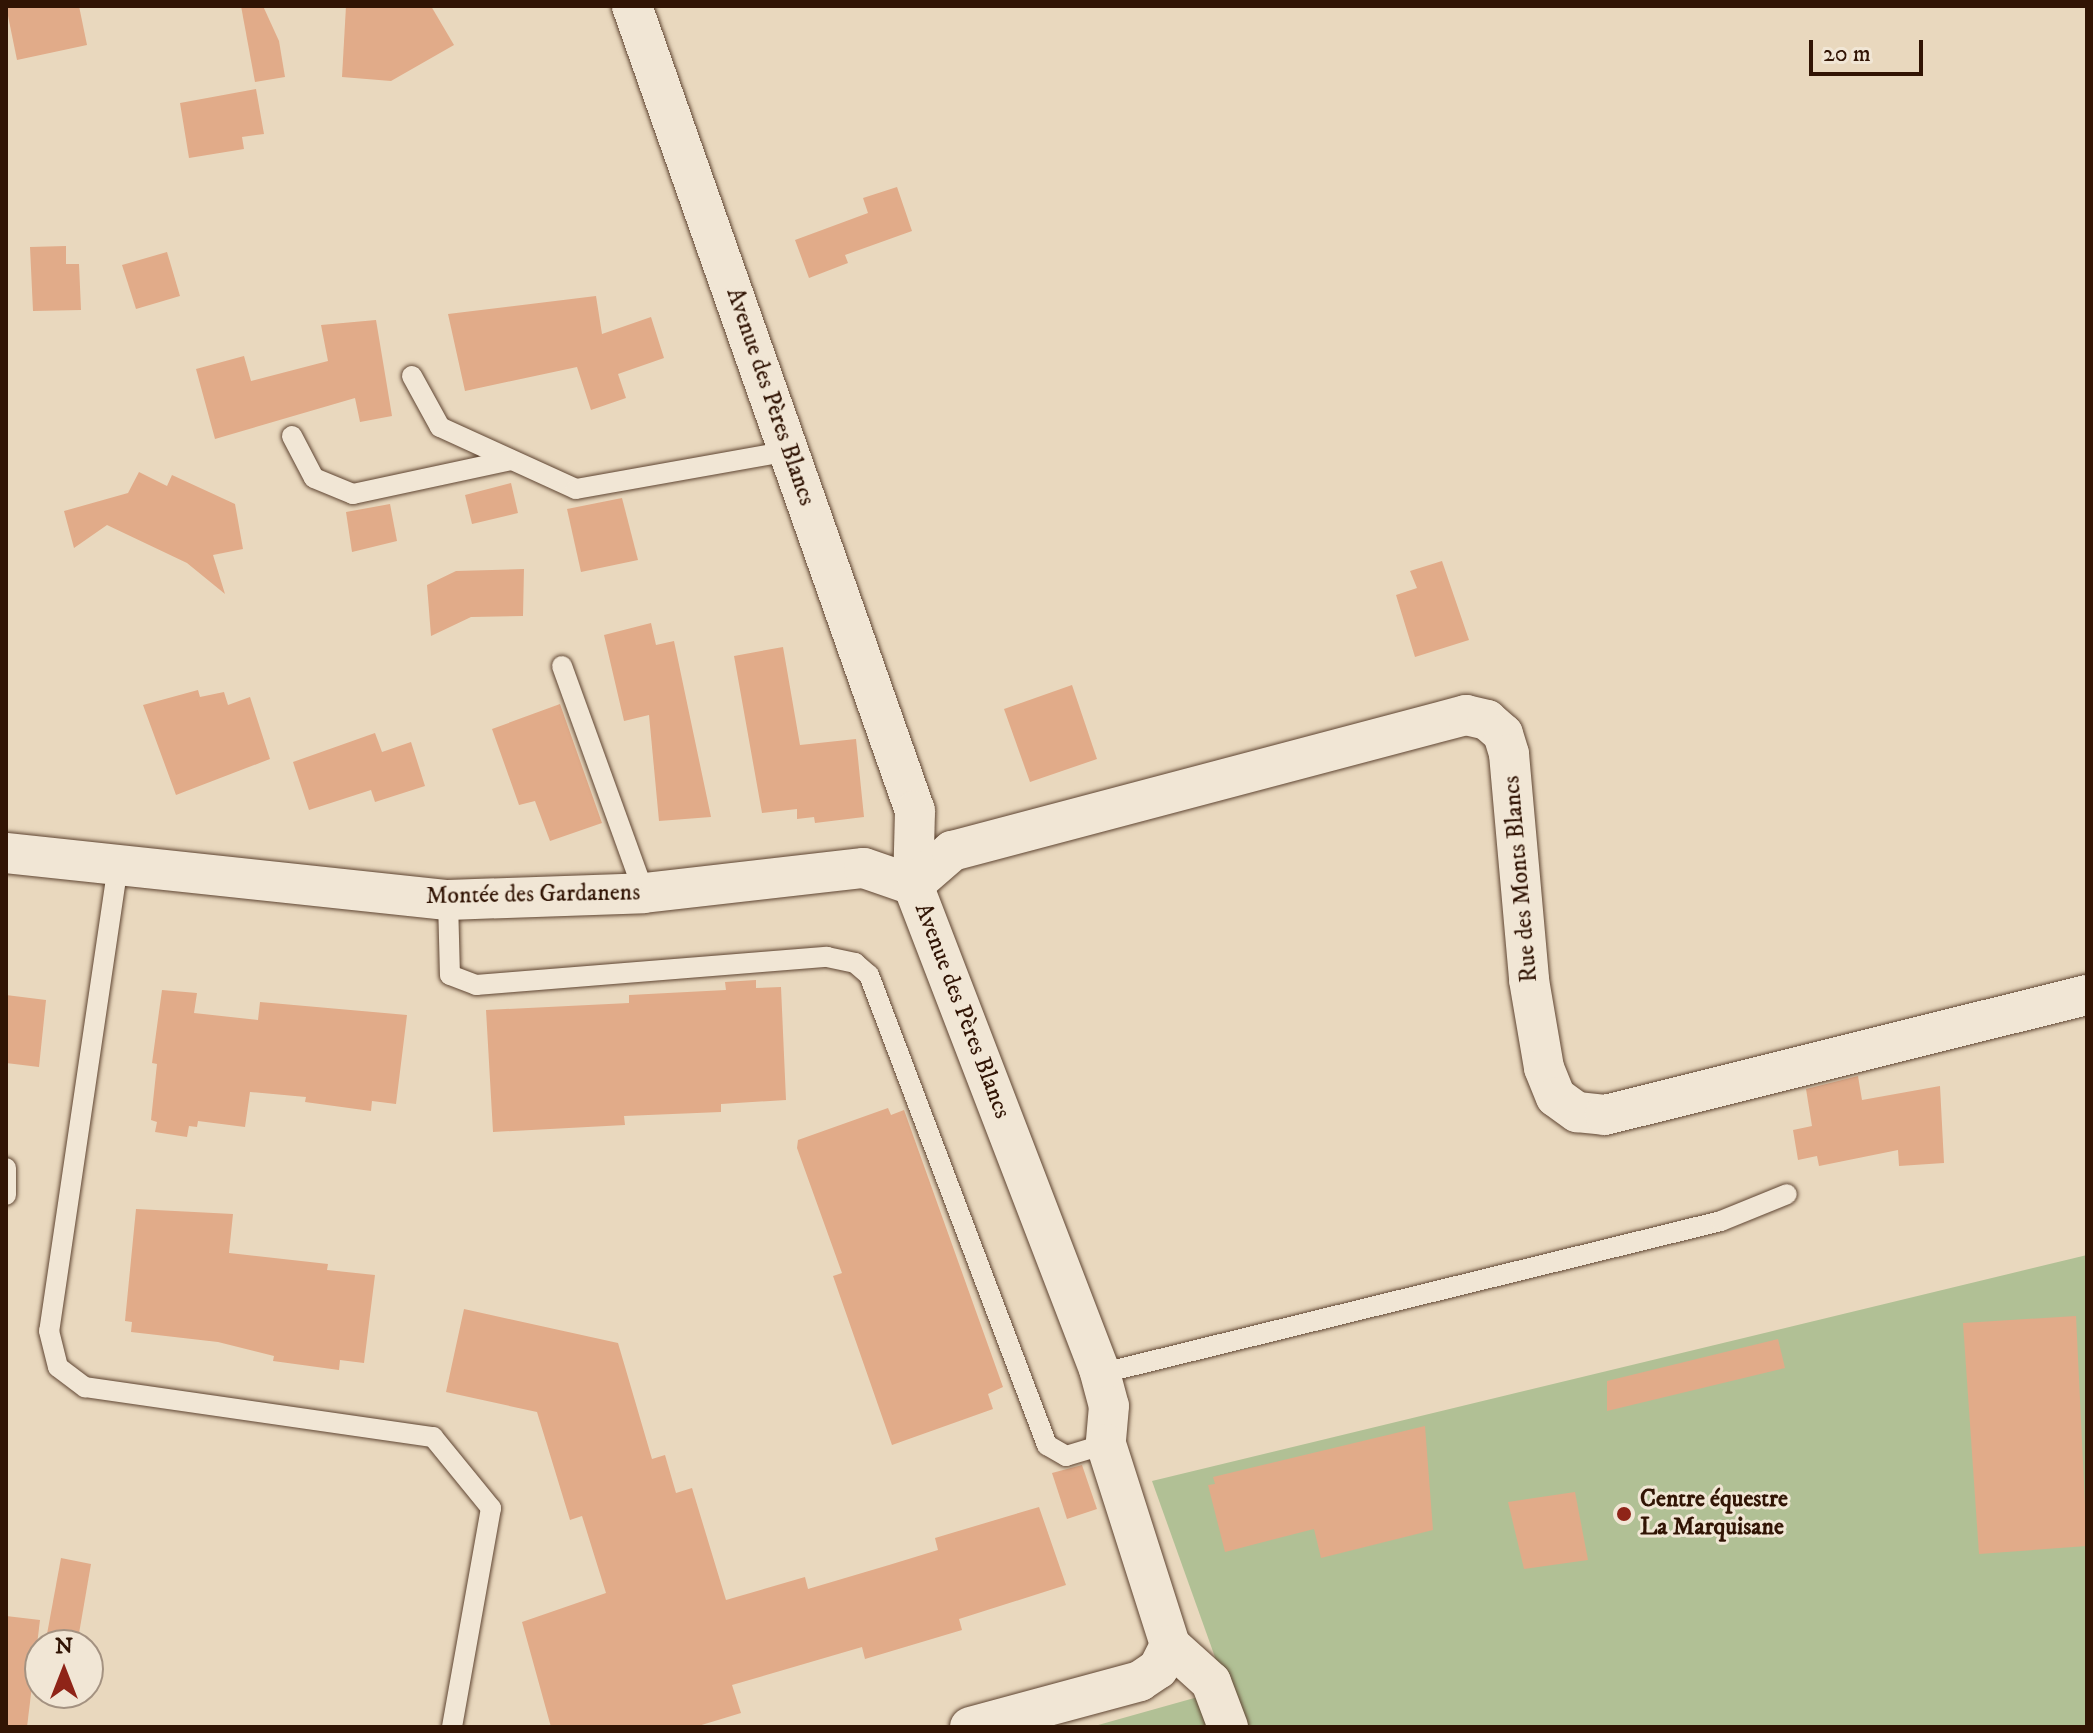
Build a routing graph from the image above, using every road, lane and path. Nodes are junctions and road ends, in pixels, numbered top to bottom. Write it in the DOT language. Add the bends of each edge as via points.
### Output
graph roads {
  1 [pos="632,6"];
  2 [pos="412,376"];
  3 [pos="292,436"];
  4 [pos="789,451"];
  5 [pos="511,460"];
  6 [pos="562,666"];
  7 [pos="6,853"];
  8 [pos="118,865"];
  9 [pos="913,885"];
  10 [pos="644,893"];
  11 [pos="448,900"];
  12 [pos="2087,995"];
  13 [pos="6,1168"];
  14 [pos="1787,1194"];
  15 [pos="6,1195"];
  16 [pos="1099,1369"];
  17 [pos="1106,1444"];
  18 [pos="1170,1645"];
  19 [pos="452,1727"];
  20 [pos="970,1727"];
  21 [pos="1228,1727"];
  1 -- 4 [label="street, Avenue des Pères Blancs"];
  2 -- 5 [label="lane" via="440,427"];
  3 -- 5 [label="lane" via="314,478 353,494"];
  4 -- 5 [label="lane" via="576,489"];
  4 -- 9 [label="street, Avenue des Pères Blancs" via="915,811"];
  6 -- 10 [label="lane"];
  7 -- 8 [label="street, Montée des Gardanens"];
  8 -- 11 [label="street, Montée des Gardanens"];
  8 -- 19 [label="lane" via="49,1331 58,1367 85,1387 433,1437 491,1508"];
  9 -- 10 [label="street, Montée des Gardanens" via="864,868"];
  9 -- 12 [label="street, Rue des Monts Blancs" via="952,851 1466,715 1487,720 1503,734 1509,754 1529,980 1544,1068 1556,1097 1577,1112 1605,1115"];
  9 -- 16 [label="street, Avenue des Pères Blancs"];
  10 -- 11 [label="street, Montée des Gardanens"];
  11 -- 17 [label="lane" via="450,975 476,985 827,957 855,963 869,975 1047,1445 1066,1456"];
  13 -- 15 [label="lane"];
  14 -- 16 [label="lane" via="1721,1221 1115,1370"];
  16 -- 17 [label="street, Avenue des Pères Blancs" via="1109,1406"];
  17 -- 18 [label="street, Avenue des Pères Blancs"];
  18 -- 20 [label="street" via="1158,1669 1140,1681"];
  18 -- 21 [label="street" via="1211,1682"];
}
